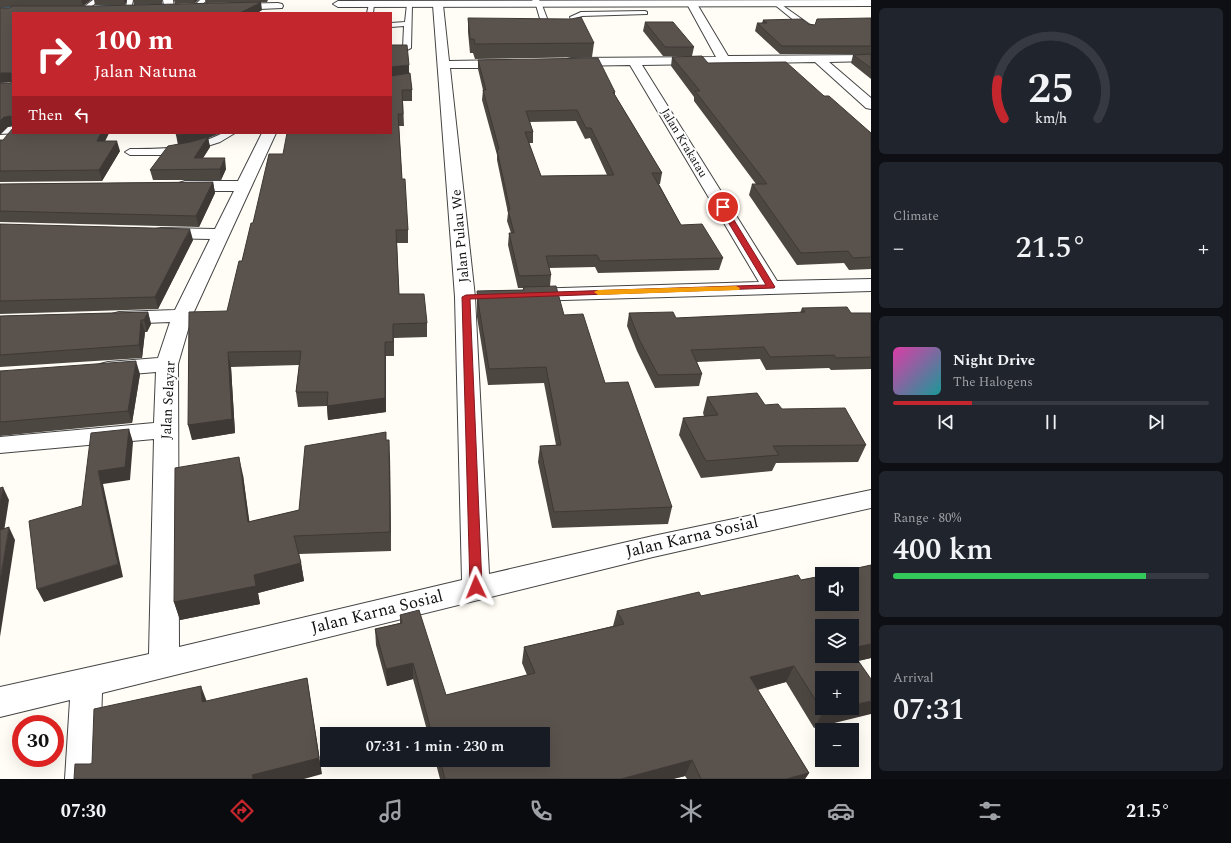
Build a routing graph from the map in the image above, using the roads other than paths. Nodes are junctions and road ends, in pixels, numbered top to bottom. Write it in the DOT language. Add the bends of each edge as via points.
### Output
graph roads {
  1 [pos="537,2"];
  2 [pos="586,2"];
  3 [pos="790,2"];
  4 [pos="871,3"];
  5 [pos="692,4"];
  6 [pos="777,4"];
  7 [pos="98,5"];
  8 [pos="168,5"];
  9 [pos="202,5"];
  10 [pos="409,5"];
  11 [pos="438,5"];
  12 [pos="127,6"];
  13 [pos="282,6"];
  14 [pos="334,6"];
  15 [pos="226,7"];
  16 [pos="142,9"];
  17 [pos="155,9"];
  18 [pos="370,9"];
  19 [pos="80,10"];
  20 [pos="645,14"];
  21 [pos="392,24"];
  22 [pos="408,24"];
  23 [pos="810,29"];
  24 [pos="407,48"];
  25 [pos="871,58"];
  26 [pos="818,59"];
  27 [pos="724,60"];
  28 [pos="634,61"];
  29 [pos="562,62"];
  30 [pos="523,63"];
  31 [pos="444,65"];
  32 [pos="871,105"];
  33 [pos="0,130"];
  34 [pos="12,130"];
  35 [pos="12,131"];
  36 [pos="228,134"];
  37 [pos="269,134"];
  38 [pos="0,146"];
  39 [pos="130,152"];
  40 [pos="174,186"];
  41 [pos="244,186"];
  42 [pos="142,232"];
  43 [pos="221,234"];
  44 [pos="871,285"];
  45 [pos="771,287"];
  46 [pos="512,295"];
  47 [pos="182,316"];
  48 [pos="103,318"];
  49 [pos="167,364"];
  50 [pos="88,370"];
  51 [pos="166,430"];
  52 [pos="0,445"];
  53 [pos="871,498"];
  54 [pos="476,587"];
  55 [pos="164,664"];
  56 [pos="87,683"];
  57 [pos="0,702"];
  58 [pos="82,779"];
  1 -- 2 [label="street"];
  1 -- 11 [label="street"];
  1 -- 20 [label="lane" via="543,29 574,28 577,24 574,17 581,14"];
  2 -- 5 [label="street"];
  3 -- 4 [label="street"];
  3 -- 6 [label="street"];
  5 -- 6 [label="street"];
  5 -- 27 [label="street"];
  6 -- 23 [label="lane"];
  7 -- 19 [label="street"];
  8 -- 9 [label="street"];
  8 -- 17 [label="street"];
  10 -- 11 [label="street"];
  10 -- 18 [label="street"];
  10 -- 22 [label="lane"];
  11 -- 31 [label="street, Jalan Pulau We"];
  12 -- 16 [label="street"];
  13 -- 15 [label="street"];
  14 -- 18 [label="street" via="350,4"];
  21 -- 22 [label="lane"];
  22 -- 24 [label="lane"];
  25 -- 26 [label="street"];
  26 -- 27 [label="street"];
  26 -- 32 [label="street"];
  27 -- 28 [label="street"];
  28 -- 29 [label="street"];
  28 -- 45 [label="street, Jalan Krakatau"];
  30 -- 31 [label="street"];
  31 -- 54 [label="street, Jalan Pulau We" via="473,297"];
  33 -- 34 [label="street"];
  35 -- 38 [label="street"];
  36 -- 39 [label="lane" via="185,151"];
  37 -- 41 [label="street, Jalan Selayar"];
  40 -- 41 [label="street"];
  41 -- 43 [label="street, Jalan Selayar"];
  42 -- 43 [label="street"];
  43 -- 47 [label="street, Jalan Selayar"];
  44 -- 45 [label="street"];
  45 -- 46 [label="street"];
  47 -- 48 [label="street"];
  47 -- 49 [label="street, Jalan Selayar"];
  49 -- 50 [label="street"];
  49 -- 51 [label="street, Jalan Selayar"];
  51 -- 52 [label="street"];
  51 -- 55 [label="street, Jalan Selayar"];
  53 -- 54 [label="street, Jalan Karna Sosial" via="752,522"];
  54 -- 55 [label="street, Jalan Karna Sosial"];
  55 -- 56 [label="street, Jalan Karna Sosial"];
  56 -- 57 [label="street, Jalan Karna Sosial"];
  56 -- 58 [label="street"];
}
